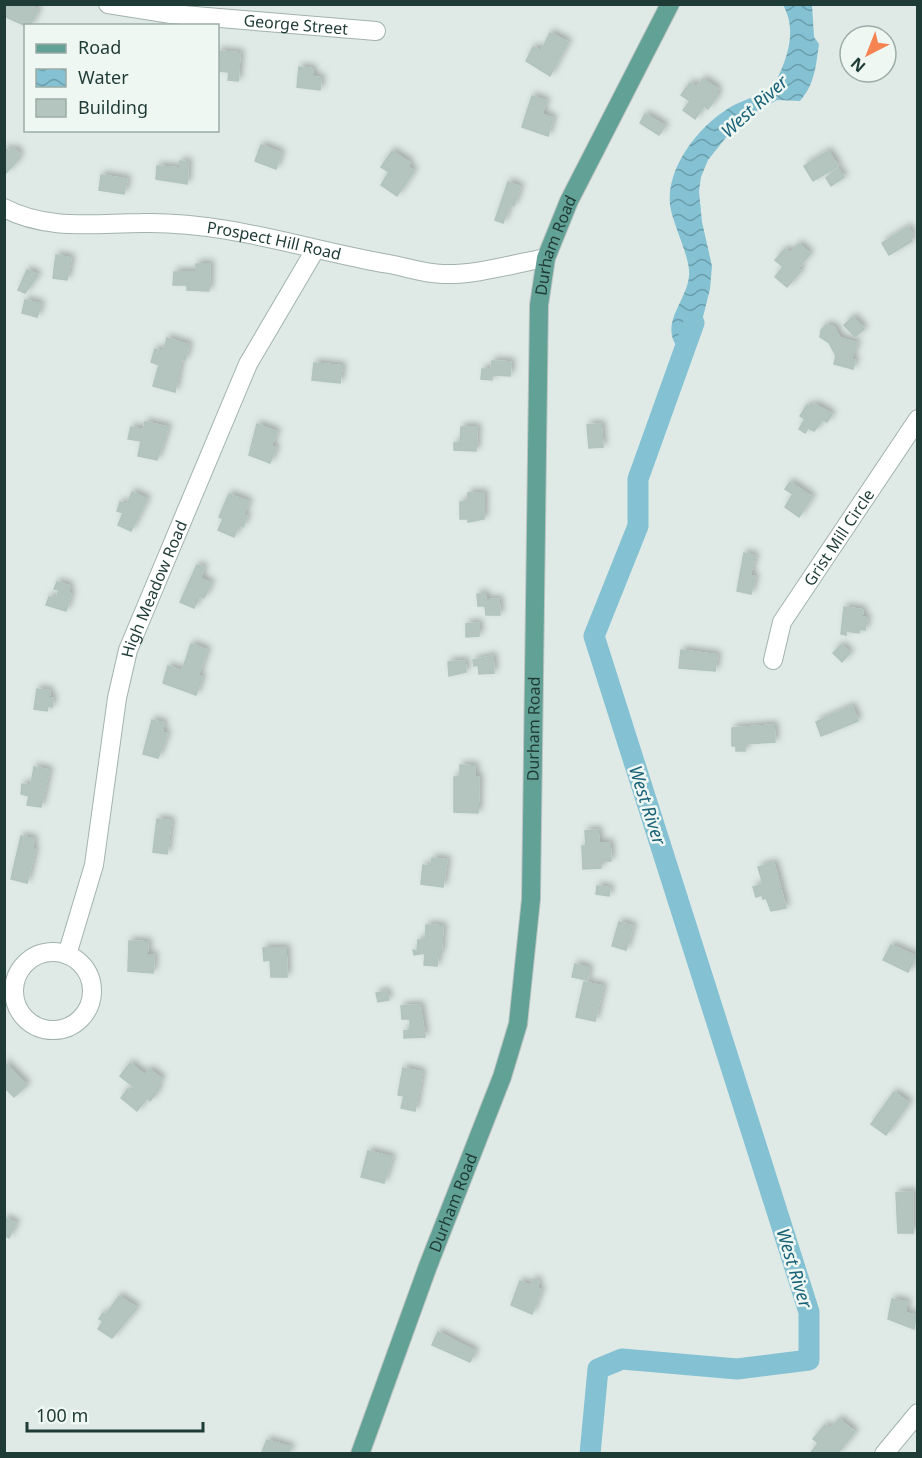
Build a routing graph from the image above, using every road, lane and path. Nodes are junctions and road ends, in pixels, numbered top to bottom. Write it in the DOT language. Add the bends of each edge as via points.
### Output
graph roads {
  1 [pos="108,4"];
  2 [pos="670,4"];
  3 [pos="172,9"];
  4 [pos="376,31"];
  5 [pos="4,208"];
  6 [pos="315,250"];
  7 [pos="546,258"];
  8 [pos="918,419"];
  9 [pos="773,660"];
  10 [pos="67,955"];
  11 [pos="918,1413"];
  12 [pos="360,1454"];
  13 [pos="884,1454"];
  1 -- 3 [label="street, George Street"];
  2 -- 7 [label="main road, Durham Road" via="569,201"];
  3 -- 4 [label="street, George Street"];
  5 -- 6 [label="street, Prospect Hill Road" via="26,220 79,225 145,222 232,229"];
  6 -- 7 [label="street, Prospect Hill Road" via="442,274"];
  6 -- 10 [label="street, High Meadow Road" via="248,364 128,650 117,698 94,865"];
  7 -- 12 [label="main road, Durham Road" via="539,305 531,899 518,1024 502,1077"];
  8 -- 9 [label="street, Grist Mill Circle" via="782,622"];
  10 -- 10 [label="street" via="81,963 89,976 93,992 89,1007 80,1020 67,1028 51,1030 36,1026 24,1017 16,1002 17,977 27,963 42,954"];
  11 -- 13 [label="street"];
}
